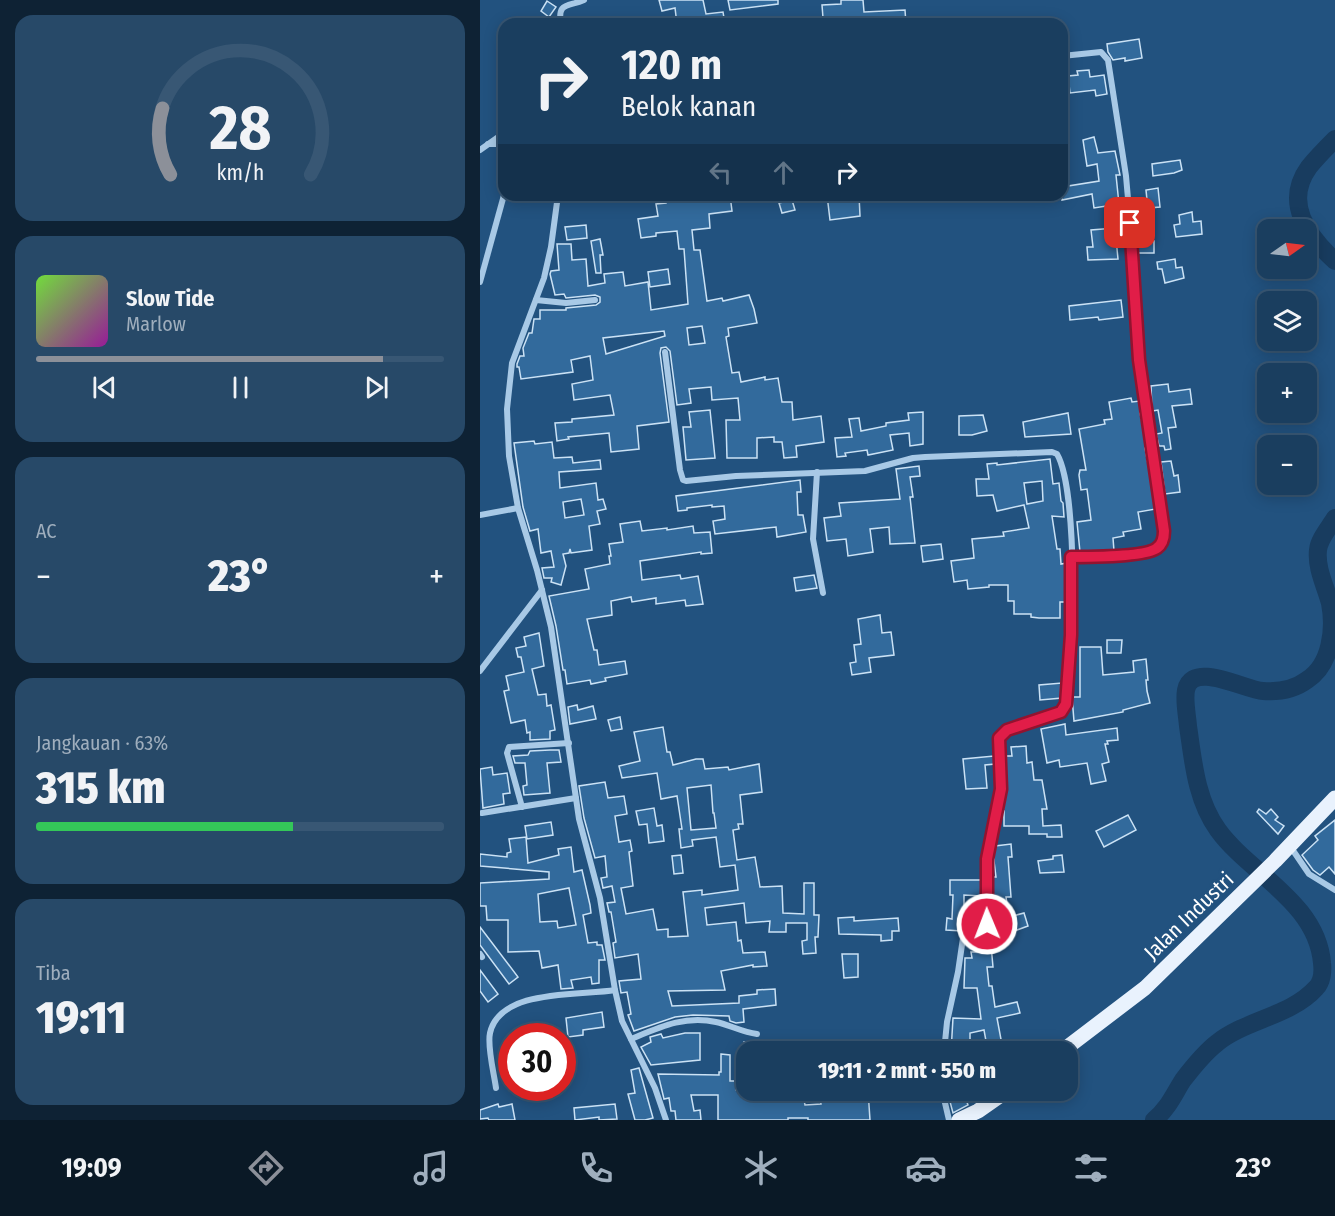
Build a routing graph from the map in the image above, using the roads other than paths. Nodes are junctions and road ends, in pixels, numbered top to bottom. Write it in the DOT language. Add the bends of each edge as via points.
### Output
graph roads {
  1 [pos="584,0"];
  2 [pos="564,3"];
  3 [pos="560,18"];
  4 [pos="1068,55"];
  5 [pos="498,137"];
  6 [pos="487,144"];
  7 [pos="498,145"];
  8 [pos="480,150"];
  9 [pos="502,201"];
  10 [pos="557,201"];
  11 [pos="480,282"];
  12 [pos="536,300"];
  13 [pos="595,300"];
  14 [pos="665,352"];
  15 [pos="817,472"];
  16 [pos="518,508"];
  17 [pos="480,515"];
  18 [pos="1071,557"];
  19 [pos="542,590"];
  20 [pos="823,593"];
  21 [pos="480,671"];
  22 [pos="569,743"];
  23 [pos="576,798"];
  24 [pos="1335,798"];
  25 [pos="522,807"];
  26 [pos="482,813"];
  27 [pos="1290,845"];
  28 [pos="1335,890"];
  29 [pos="615,990"];
  30 [pos="757,1034"];
  31 [pos="631,1039"];
  32 [pos="945,1041"];
  33 [pos="1075,1041"];
  34 [pos="496,1088"];
  35 [pos="945,1101"];
  36 [pos="992,1101"];
  37 [pos="666,1120"];
  38 [pos="949,1120"];
  39 [pos="959,1120"];
  1 -- 2 [label="street"];
  2 -- 3 [label="street"];
  4 -- 18 [label="street" via="1101,52 1108,60 1126,176 1141,376 1164,531 1162,543 1152,551"];
  5 -- 6 [label="street"];
  6 -- 7 [label="street"];
  6 -- 8 [label="street"];
  9 -- 11 [label="street"];
  10 -- 12 [label="street" via="548,265"];
  12 -- 13 [label="street"];
  12 -- 16 [label="street" via="512,363 509,388 507,434"];
  14 -- 15 [label="street" via="684,480"];
  15 -- 18 [label="street" via="865,471 913,458 1052,452 1057,454 1063,470 1069,503"];
  15 -- 20 [label="street" via="813,539"];
  16 -- 17 [label="street"];
  16 -- 19 [label="street"];
  18 -- 32 [label="street" via="1066,704 1061,712 1007,730 999,738 1000,801 986,867 988,920 984,927 969,931 963,938"];
  19 -- 21 [label="street"];
  19 -- 22 [label="street"];
  22 -- 23 [label="street"];
  22 -- 25 [label="street" via="509,747 507,753"];
  23 -- 25 [label="street"];
  23 -- 29 [label="street" via="600,898"];
  24 -- 27 [label="main road, Jalan Industri"];
  25 -- 26 [label="street"];
  27 -- 28 [label="street" via="1304,869"];
  27 -- 33 [label="main road, Jalan Industri" via="1145,988"];
  29 -- 31 [label="street" via="622,1022"];
  29 -- 34 [label="street" via="555,994 520,1002 501,1014 489,1034"];
  30 -- 31 [label="street" via="697,1019 669,1023"];
  31 -- 37 [label="street" via="656,1088"];
  35 -- 38 [label="street"];
  36 -- 39 [label="main road"];
}
